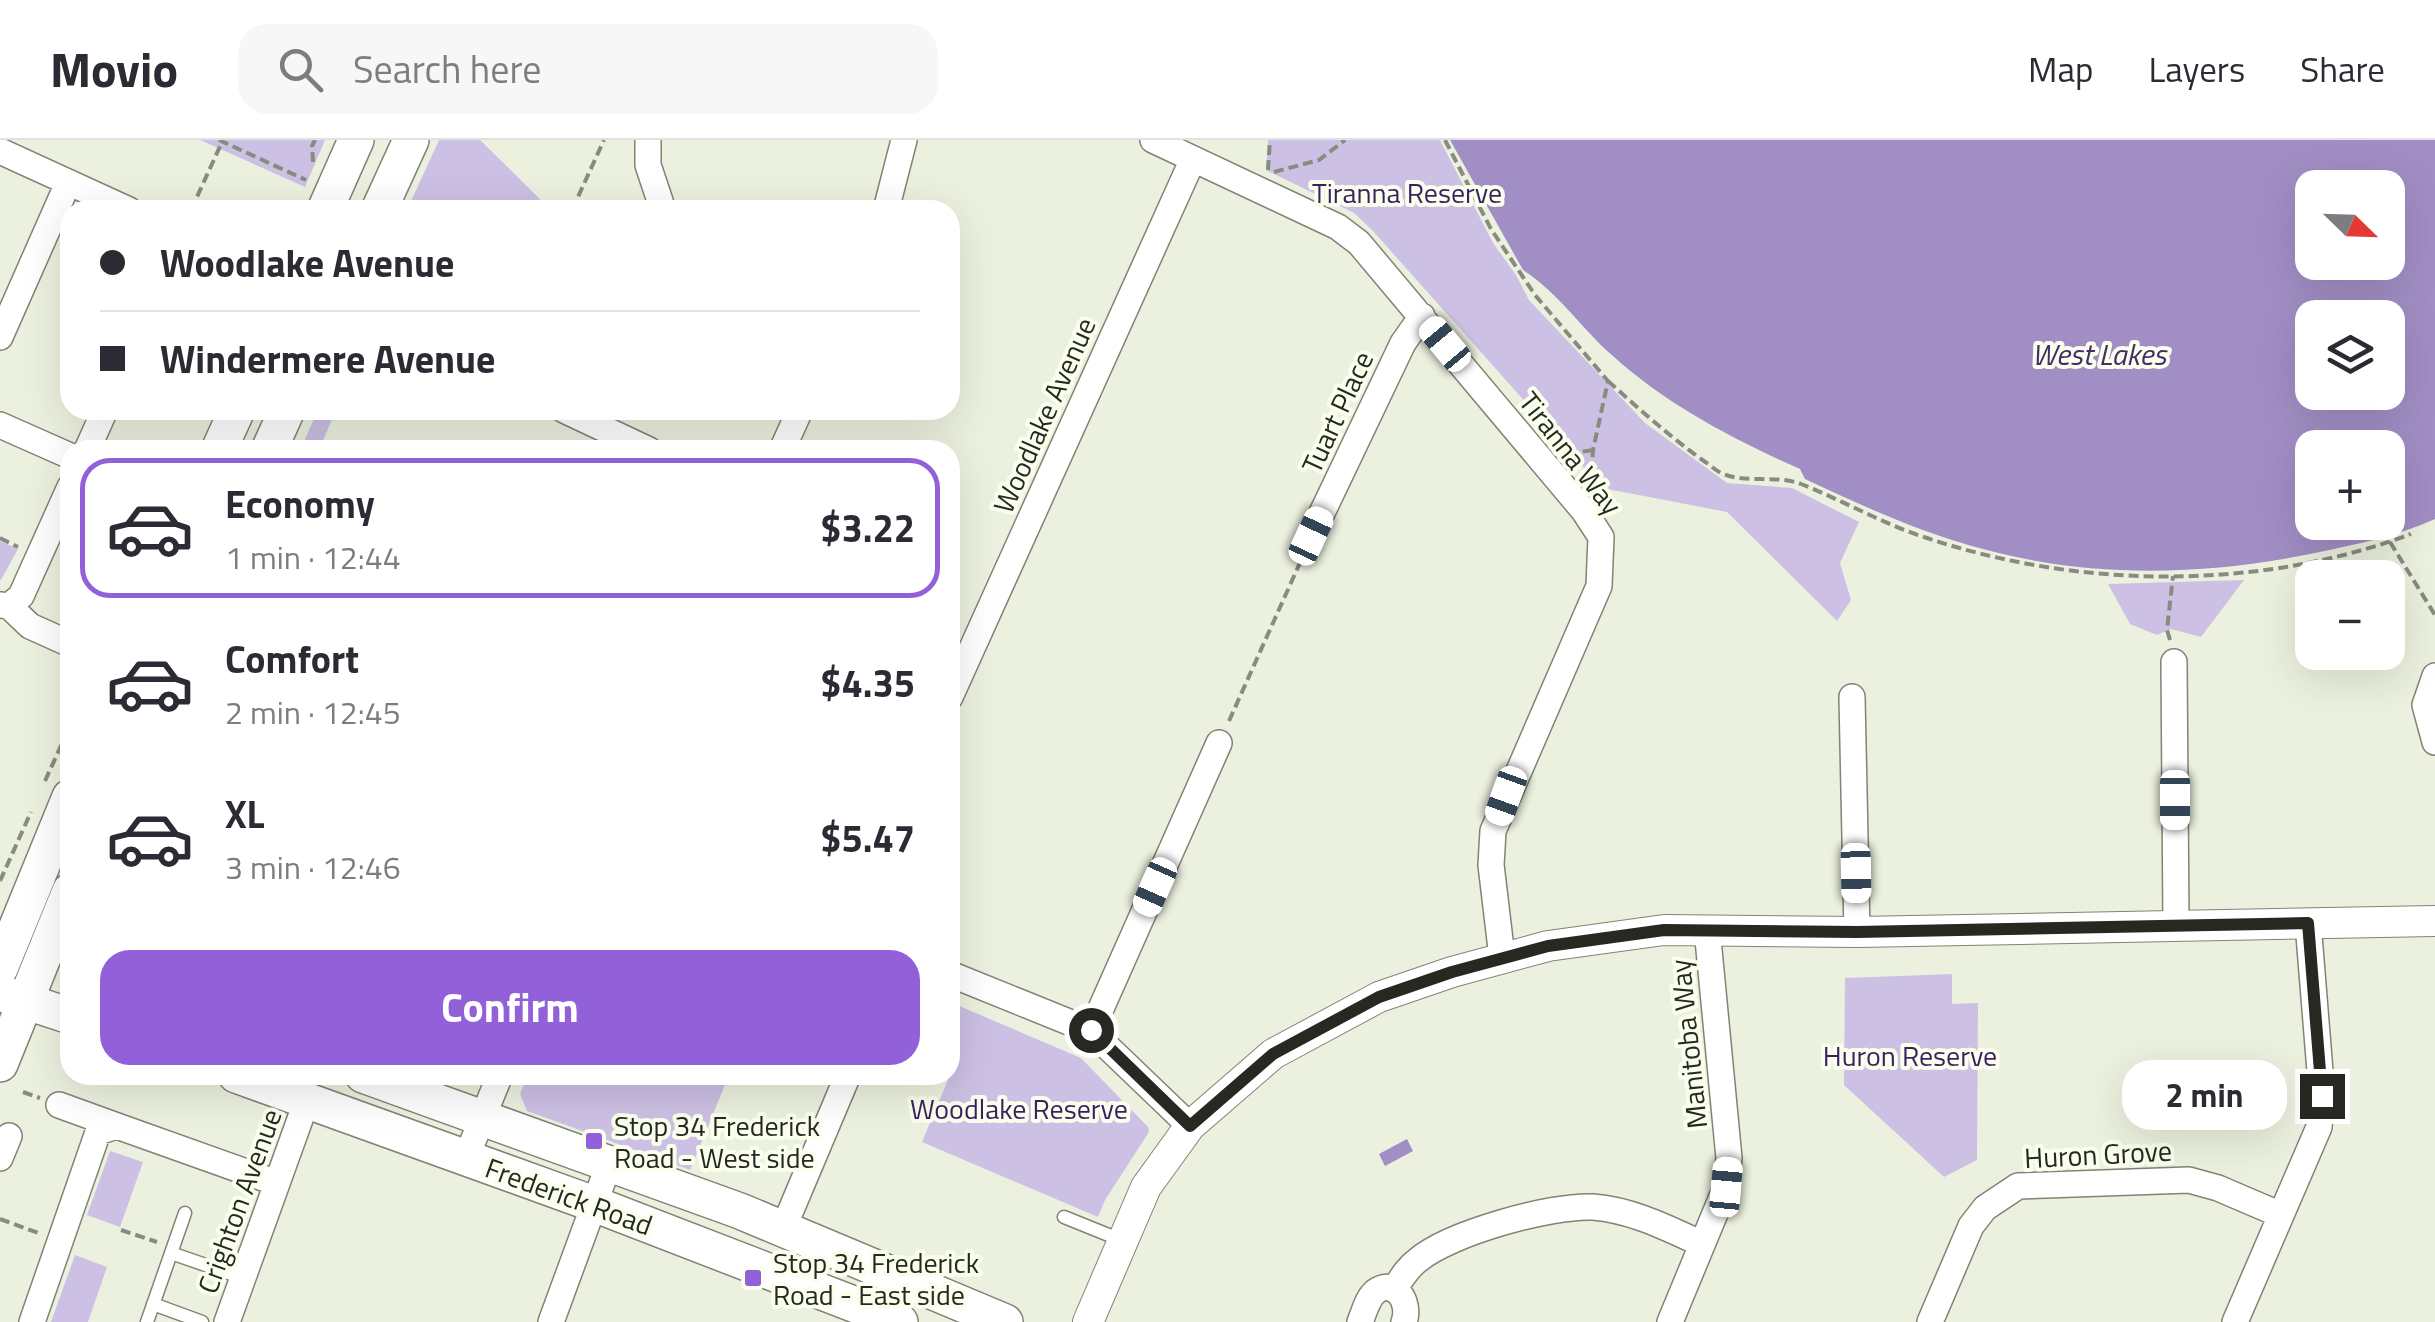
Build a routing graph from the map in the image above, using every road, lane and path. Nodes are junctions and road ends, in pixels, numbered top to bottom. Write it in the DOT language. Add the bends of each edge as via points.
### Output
graph roads {
  1 [pos="222,140"];
  2 [pos="356,140"];
  3 [pos="411,140"];
  4 [pos="604,140"];
  5 [pos="648,140"];
  6 [pos="904,140"];
  7 [pos="1153,140"];
  8 [pos="1270,140"];
  9 [pos="1346,140"];
  10 [pos="1446,140"];
  11 [pos="0,151"];
  12 [pos="1193,159"];
  13 [pos="1268,173"];
  14 [pos="1283,181"];
  15 [pos="68,183"];
  16 [pos="318,196"];
  17 [pos="60,200"];
  18 [pos="106,200"];
  19 [pos="195,200"];
  20 [pos="384,200"];
  21 [pos="577,200"];
  22 [pos="659,200"];
  23 [pos="889,200"];
  24 [pos="60,201"];
  25 [pos="1422,316"];
  26 [pos="0,337"];
  27 [pos="1608,381"];
  28 [pos="585,420"];
  29 [pos="0,426"];
  30 [pos="628,440"];
  31 [pos="1593,450"];
  32 [pos="60,452"];
  33 [pos="1572,466"];
  34 [pos="1583,478"];
  35 [pos="60,509"];
  36 [pos="2410,534"];
  37 [pos="1311,536"];
  38 [pos="0,538"];
  39 [pos="2390,542"];
  40 [pos="22,548"];
  41 [pos="2173,576"];
  42 [pos="5,605"];
  43 [pos="2435,615"];
  44 [pos="60,640"];
  45 [pos="2174,662"];
  46 [pos="960,674"];
  47 [pos="2435,676"];
  48 [pos="1852,697"];
  49 [pos="2435,742"];
  50 [pos="1219,743"];
  51 [pos="60,814"];
  52 [pos="14,899"];
  53 [pos="2435,921"];
  54 [pos="2308,923"];
  55 [pos="2176,924"];
  56 [pos="1706,929"];
  57 [pos="1857,932"];
  58 [pos="2,953"];
  59 [pos="1502,957"];
  60 [pos="56,964"];
  61 [pos="960,978"];
  62 [pos="13,997"];
  63 [pos="60,1013"];
  64 [pos="1091,1030"];
  65 [pos="60,1031"];
  66 [pos="3,1057"];
  67 [pos="265,1085"];
  68 [pos="391,1085"];
  69 [pos="496,1085"];
  70 [pos="844,1085"];
  71 [pos="308,1100"];
  72 [pos="60,1105"];
  73 [pos="482,1118"];
  74 [pos="117,1126"];
  75 [pos="1190,1126"];
  76 [pos="466,1158"];
  77 [pos="609,1164"];
  78 [pos="278,1183"];
  79 [pos="594,1204"];
  80 [pos="185,1213"];
  81 [pos="2280,1215"];
  82 [pos="1064,1217"];
  83 [pos="0,1219"];
  84 [pos="784,1229"];
  85 [pos="51,1238"];
  86 [pos="1121,1240"];
  87 [pos="1702,1244"];
  88 [pos="171,1253"];
  89 [pos="243,1278"];
  90 [pos="1394,1290"];
  91 [pos="153,1304"];
  92 [pos="889,1320"];
  93 [pos="32,1322"];
  94 [pos="146,1322"];
  95 [pos="202,1322"];
  96 [pos="227,1322"];
  97 [pos="551,1322"];
  98 [pos="1005,1322"];
  99 [pos="1088,1322"];
  100 [pos="1360,1322"];
  101 [pos="1404,1322"];
  102 [pos="1670,1322"];
  103 [pos="1930,1322"];
  104 [pos="2235,1322"];
  1 -- 16 [label="path"];
  1 -- 19 [label="path"];
  2 -- 16 [label="main road"];
  3 -- 20 [label="main road"];
  4 -- 21 [label="path"];
  5 -- 22 [label="street"];
  6 -- 23 [label="street"];
  7 -- 12 [label="street, Tiranna Way"];
  8 -- 13 [label="path"];
  9 -- 13 [label="path" via="1319,160"];
  10 -- 27 [label="path" via="1491,229 1535,295"];
  11 -- 15 [label="street"];
  12 -- 25 [label="street, Tiranna Way" via="1338,228"];
  12 -- 46 [label="street, Woodlake Avenue"];
  13 -- 14 [label="path"];
  15 -- 17 [label="street"];
  15 -- 18 [label="street"];
  24 -- 26 [label="street"];
  25 -- 37 [label="street, Tuart Place"];
  25 -- 59 [label="street, Tiranna Way" via="1601,537 1599,586 1493,831"];
  27 -- 31 [label="path"];
  27 -- 41 [label="path" via="1725,475 1798,482 1925,538 2020,564"];
  28 -- 30 [label="street"];
  29 -- 32 [label="street"];
  31 -- 33 [label="path" via="1562,455"];
  31 -- 34 [label="path" via="1594,489"];
  35 -- 42 [label="street" via="21,596"];
  36 -- 39 [label="path"];
  37 -- 50 [label="path"];
  38 -- 40 [label="path"];
  39 -- 41 [label="path" via="2266,569"];
  39 -- 43 [label="path"];
  41 -- 45 [label="path" via="2168,630"];
  42 -- 44 [label="street"];
  45 -- 55 [label="street"];
  47 -- 49 [label="street" via="2425,705"];
  48 -- 57 [label="street"];
  50 -- 64 [label="street"];
  51 -- 52 [label="main road"];
  52 -- 58 [label="main road"];
  53 -- 54 [label="street"];
  54 -- 55 [label="street"];
  54 -- 81 [label="street" via="2322,1096 2318,1127"];
  55 -- 57 [label="street"];
  56 -- 57 [label="street"];
  56 -- 59 [label="street" via="1644,932"];
  56 -- 87 [label="street, Manitoba Way" via="1729,1158 1726,1187"];
  58 -- 60 [label="main road"];
  59 -- 75 [label="street" via="1379,997 1273,1054"];
  60 -- 62 [label="main road"];
  61 -- 64 [label="street"];
  62 -- 63 [label="main road"];
  62 -- 66 [label="main road"];
  64 -- 75 [label="street"];
  65 -- 66 [label="main road"];
  67 -- 71 [label="main road, Frederick Road"];
  68 -- 73 [label="main road, Frederick Road"];
  69 -- 73 [label="street"];
  70 -- 84 [label="street"];
  71 -- 76 [label="main road, Frederick Road"];
  71 -- 78 [label="street, Crighton Avenue"];
  72 -- 74 [label="street"];
  73 -- 76 [label="street"];
  73 -- 77 [label="main road, Frederick Road"];
  74 -- 78 [label="street"];
  74 -- 93 [label="street" via="98,1132"];
  75 -- 86 [label="street" via="1146,1187"];
  76 -- 79 [label="main road, Frederick Road"];
  77 -- 79 [label="street"];
  77 -- 84 [label="main road, Frederick Road"];
  78 -- 89 [label="street, Crighton Avenue"];
  79 -- 92 [label="main road, Frederick Road"];
  79 -- 97 [label="street"];
  80 -- 88 [label="lane"];
  81 -- 103 [label="street, Huron Grove" via="2189,1180 2018,1186 1971,1226"];
  81 -- 104 [label="street"];
  82 -- 86 [label="lane"];
  83 -- 85 [label="path"];
  84 -- 98 [label="main road, Frederick Road"];
  86 -- 99 [label="street"];
  87 -- 90 [label="street" via="1636,1215 1592,1207 1537,1212 1427,1253"];
  87 -- 102 [label="street, Manitoba Way"];
  88 -- 89 [label="lane"];
  88 -- 91 [label="lane"];
  89 -- 96 [label="street, Crighton Avenue"];
  90 -- 100 [label="street" via="1374,1293"];
  90 -- 101 [label="street" via="1407,1304"];
  91 -- 94 [label="lane"];
  91 -- 95 [label="lane"];
}
